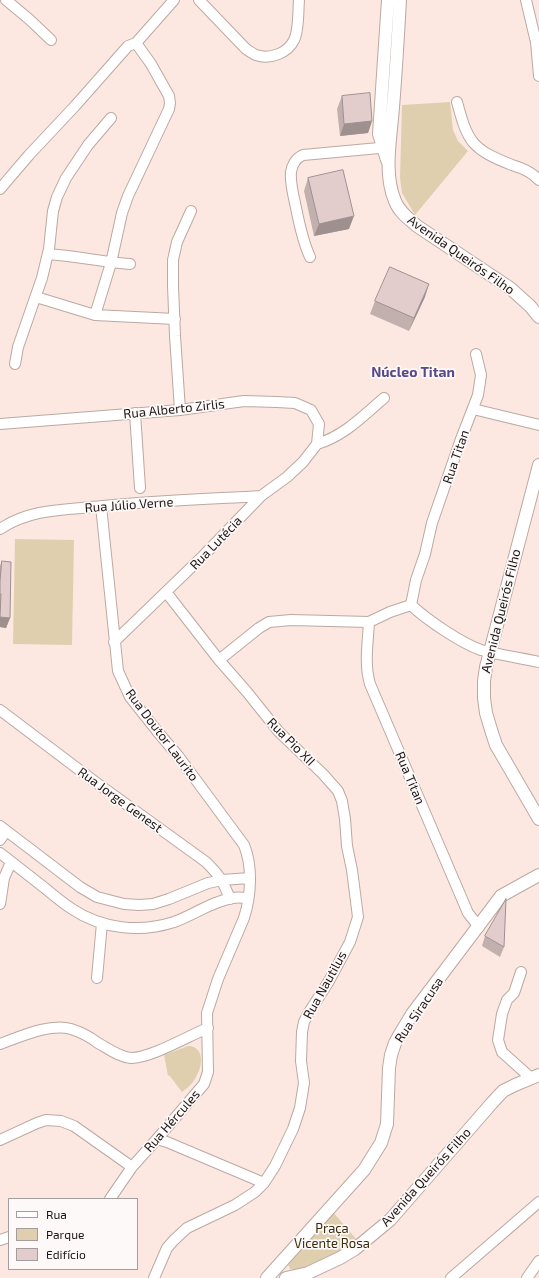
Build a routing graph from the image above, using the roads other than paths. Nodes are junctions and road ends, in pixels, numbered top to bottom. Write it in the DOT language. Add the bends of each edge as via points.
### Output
graph roads {
  1 [pos="6,0"];
  2 [pos="174,0"];
  3 [pos="199,0"];
  4 [pos="299,0"];
  5 [pos="388,0"];
  6 [pos="400,0"];
  7 [pos="526,0"];
  8 [pos="386,37"];
  9 [pos="398,38"];
  10 [pos="51,40"];
  11 [pos="538,41"];
  12 [pos="136,43"];
  13 [pos="539,76"];
  14 [pos="457,102"];
  15 [pos="111,118"];
  16 [pos="386,147"];
  17 [pos="539,180"];
  18 [pos="0,189"];
  19 [pos="191,211"];
  20 [pos="48,254"];
  21 [pos="310,257"];
  22 [pos="111,263"];
  23 [pos="130,264"];
  24 [pos="36,297"];
  25 [pos="95,315"];
  26 [pos="539,317"];
  27 [pos="175,319"];
  28 [pos="476,354"];
  29 [pos="16,364"];
  30 [pos="384,398"];
  31 [pos="473,409"];
  32 [pos="180,410"];
  33 [pos="135,414"];
  34 [pos="0,424"];
  35 [pos="539,425"];
  36 [pos="317,444"];
  37 [pos="539,465"];
  38 [pos="140,488"];
  39 [pos="261,496"];
  40 [pos="102,506"];
  41 [pos="0,529"];
  42 [pos="166,592"];
  43 [pos="411,605"];
  44 [pos="369,622"];
  45 [pos="114,642"];
  46 [pos="490,652"];
  47 [pos="219,660"];
  48 [pos="539,662"];
  49 [pos="0,710"];
  50 [pos="539,818"];
  51 [pos="3,828"];
  52 [pos="0,840"];
  53 [pos="0,854"];
  54 [pos="11,862"];
  55 [pos="539,875"];
  56 [pos="250,878"];
  57 [pos="222,880"];
  58 [pos="248,898"];
  59 [pos="230,899"];
  60 [pos="0,904"];
  61 [pos="358,917"];
  62 [pos="102,923"];
  63 [pos="479,927"];
  64 [pos="521,972"];
  65 [pos="97,978"];
  66 [pos="208,1028"];
  67 [pos="0,1044"];
  68 [pos="535,1077"];
  69 [pos="157,1139"];
  70 [pos="0,1140"];
  71 [pos="132,1167"];
  72 [pos="264,1183"];
  73 [pos="111,1198"];
  74 [pos="539,1202"];
  75 [pos="539,1261"];
  76 [pos="305,1276"];
  77 [pos="154,1278"];
  78 [pos="268,1278"];
  79 [pos="286,1278"];
  80 [pos="451,1278"];
  81 [pos="527,1278"];
  1 -- 10 [label="street"];
  2 -- 12 [label="street"];
  3 -- 4 [label="street" via="246,49 262,57 278,55 295,40"];
  5 -- 8 [label="main road, Avenida Queirós Filho"];
  6 -- 9 [label="main road, Avenida Queirós Filho"];
  7 -- 11 [label="street"];
  8 -- 9 [label="main road"];
  8 -- 16 [label="main road, Avenida Queirós Filho" via="379,134"];
  9 -- 16 [label="main road, Avenida Queirós Filho"];
  11 -- 13 [label="street"];
  12 -- 18 [label="street" via="128,46"];
  12 -- 22 [label="street" via="151,64 169,96 170,103 128,196"];
  14 -- 17 [label="street" via="468,138 475,145 492,157 530,172"];
  15 -- 20 [label="street" via="88,145 57,197"];
  16 -- 21 [label="street" via="303,156 295,162 292,189 304,244"];
  16 -- 26 [label="main road, Avenida Queirós Filho" via="395,202 405,216 510,288"];
  19 -- 27 [label="street" via="177,242 173,260"];
  20 -- 22 [label="street"];
  20 -- 24 [label="street"];
  22 -- 23 [label="street"];
  22 -- 25 [label="street"];
  24 -- 25 [label="street"];
  24 -- 29 [label="street" via="18,347"];
  25 -- 27 [label="street"];
  27 -- 32 [label="street"];
  28 -- 31 [label="street, Rua Titan" via="481,375"];
  30 -- 36 [label="street" via="339,435 330,441"];
  31 -- 35 [label="street"];
  31 -- 43 [label="street, Rua Titan" via="432,522"];
  32 -- 33 [label="street, Rua Alberto Zirlis"];
  32 -- 36 [label="street, Rua Alberto Zirlis" via="244,401 295,403 311,410 315,416 319,424"];
  33 -- 34 [label="street, Rua Alberto Zirlis"];
  33 -- 38 [label="street"];
  36 -- 39 [label="street, Rua Lutécia" via="288,477"];
  37 -- 46 [label="main road, Avenida Queirós Filho"];
  39 -- 40 [label="street, Rua Júlio Verne"];
  39 -- 42 [label="street, Rua Lutécia"];
  40 -- 41 [label="street, Rua Júlio Verne" via="47,511 17,520"];
  40 -- 45 [label="street, Rua Doutor Laurito"];
  42 -- 45 [label="street, Rua Lutécia"];
  42 -- 47 [label="street, Rua Pio XII"];
  43 -- 44 [label="street"];
  43 -- 46 [label="street" via="457,638"];
  44 -- 47 [label="street" via="269,622"];
  44 -- 63 [label="street, Rua Titan" via="366,662 370,684 468,913"];
  45 -- 56 [label="street, Rua Doutor Laurito" via="118,671 130,697 179,757 244,845"];
  46 -- 48 [label="street"];
  46 -- 50 [label="main road, Avenida Queirós Filho" via="484,681 486,713 496,745"];
  47 -- 61 [label="street, Rua Pio XII" via="279,732 338,791 345,819"];
  49 -- 57 [label="street, Rua Jorge Genest" via="206,862"];
  51 -- 52 [label="street"];
  51 -- 57 [label="street" via="80,887 97,897 117,902 153,904"];
  53 -- 54 [label="street"];
  54 -- 60 [label="street" via="4,878"];
  54 -- 62 [label="street" via="72,909"];
  55 -- 63 [label="main road, Rua Siracusa" via="501,896"];
  56 -- 57 [label="street"];
  56 -- 58 [label="street, Rua Doutor Laurito"];
  57 -- 59 [label="street, Rua Jorge Genest"];
  58 -- 59 [label="street"];
  58 -- 66 [label="street, Rua Hércules" via="244,918 210,999 207,1013"];
  59 -- 62 [label="street" via="178,921 157,926 135,929"];
  61 -- 72 [label="street, Rua Nautilus" via="350,942 304,1022 301,1061 304,1083 300,1108 285,1147"];
  62 -- 65 [label="street"];
  63 -- 78 [label="main road, Rua Siracusa" via="412,1014 395,1043 389,1068 387,1124 376,1152 364,1170"];
  64 -- 68 [label="street" via="514,993 507,1000 502,1014 498,1040 502,1052"];
  66 -- 67 [label="street" via="152,1054 132,1058 122,1057 79,1032 59,1027"];
  66 -- 69 [label="street, Rua Hércules" via="208,1072 204,1084"];
  68 -- 76 [label="main road, Avenida Queirós Filho" via="514,1084 503,1091 390,1220 355,1249"];
  69 -- 71 [label="street, Rua Hércules"];
  69 -- 72 [label="street"];
  70 -- 71 [label="street" via="46,1120 61,1121 74,1126"];
  71 -- 73 [label="street, Rua Hércules"];
  72 -- 77 [label="street, Rua Nautilus" via="235,1205 183,1232 167,1248"];
  74 -- 80 [label="street"];
  75 -- 81 [label="street"];
  76 -- 79 [label="main road, Avenida Queirós Filho"];
}
